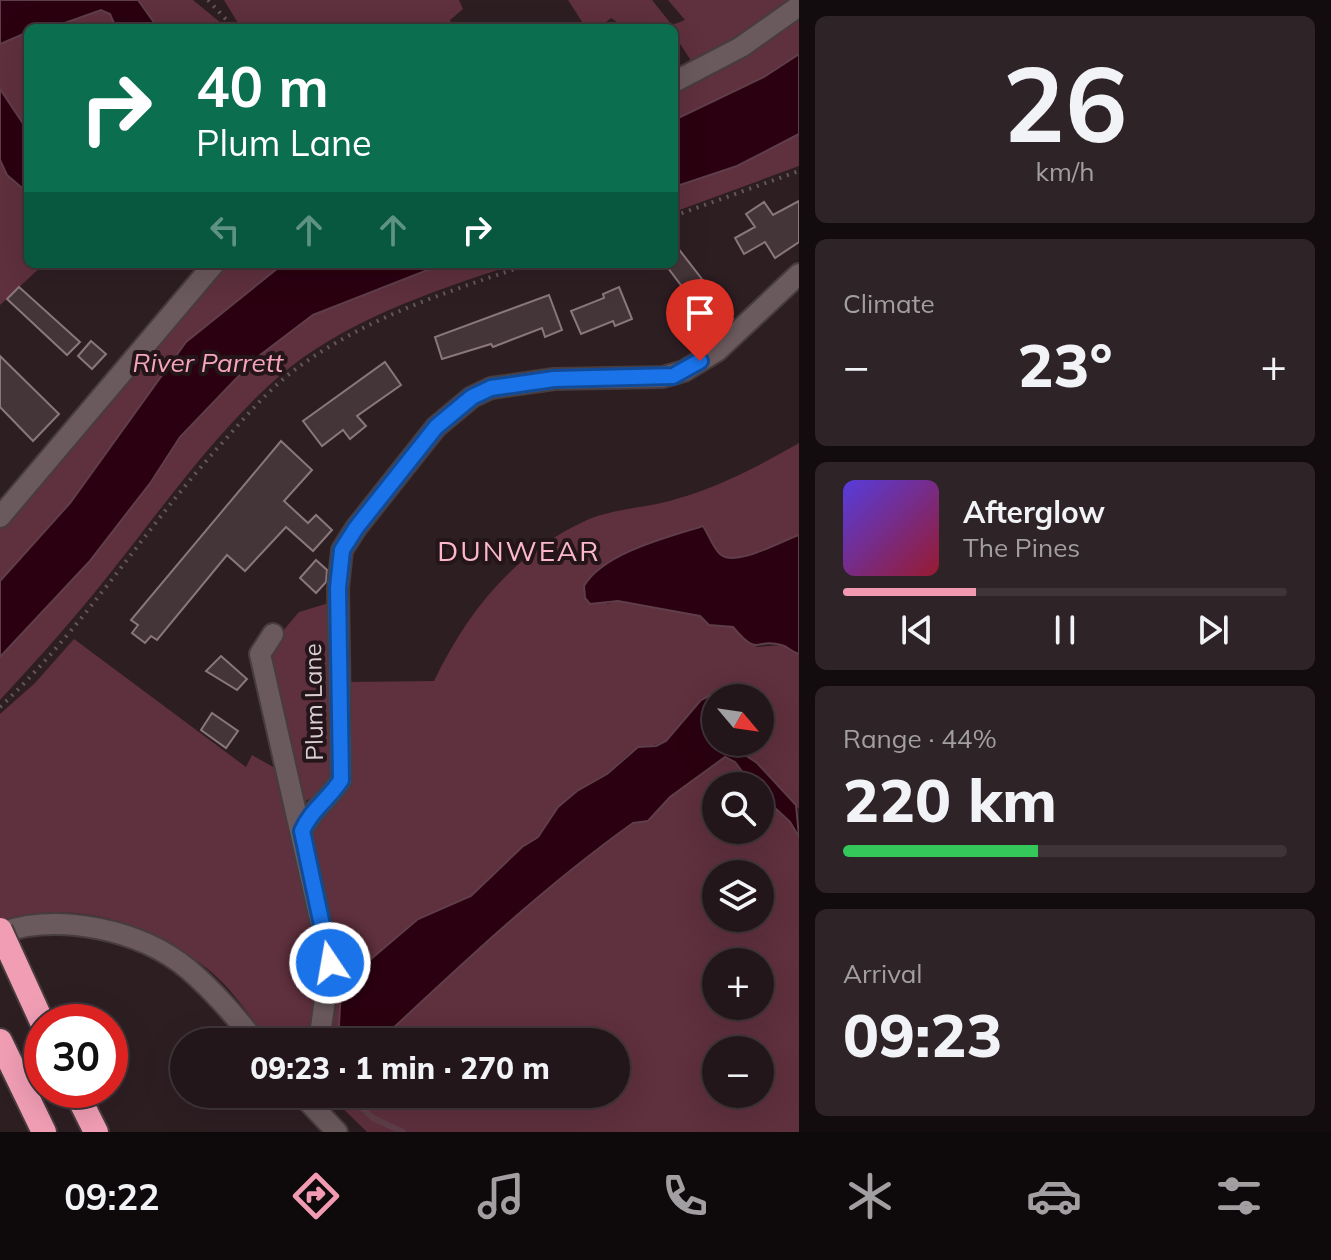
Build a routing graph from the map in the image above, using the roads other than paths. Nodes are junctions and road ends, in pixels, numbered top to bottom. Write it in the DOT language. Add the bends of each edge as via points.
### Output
graph roads {
  1 [pos="799,6"];
  2 [pos="678,80"];
  3 [pos="211,268"];
  4 [pos="799,274"];
  5 [pos="0,517"];
  6 [pos="273,634"];
  7 [pos="302,831"];
  8 [pos="4,931"];
  9 [pos="34,1004"];
  10 [pos="245,1028"];
  11 [pos="321,1028"];
  12 [pos="0,1041"];
  13 [pos="84,1108"];
  14 [pos="314,1108"];
  15 [pos="44,1132"];
  16 [pos="96,1132"];
  17 [pos="337,1132"];
  1 -- 2 [label="street" via="741,47"];
  3 -- 5 [label="street"];
  4 -- 7 [label="street, Plum Lane" via="717,351 684,371 663,377 554,379 491,388 436,427 342,550 341,780 313,810"];
  6 -- 7 [label="street, Plum Lane" via="260,654"];
  7 -- 11 [label="street, Plum Lane" via="330,963"];
  8 -- 9 [label="highway, bridge"];
  8 -- 10 [label="street" via="83,927 144,943 186,968"];
  12 -- 15 [label="highway"];
  13 -- 16 [label="highway"];
  14 -- 17 [label="street"];
}
